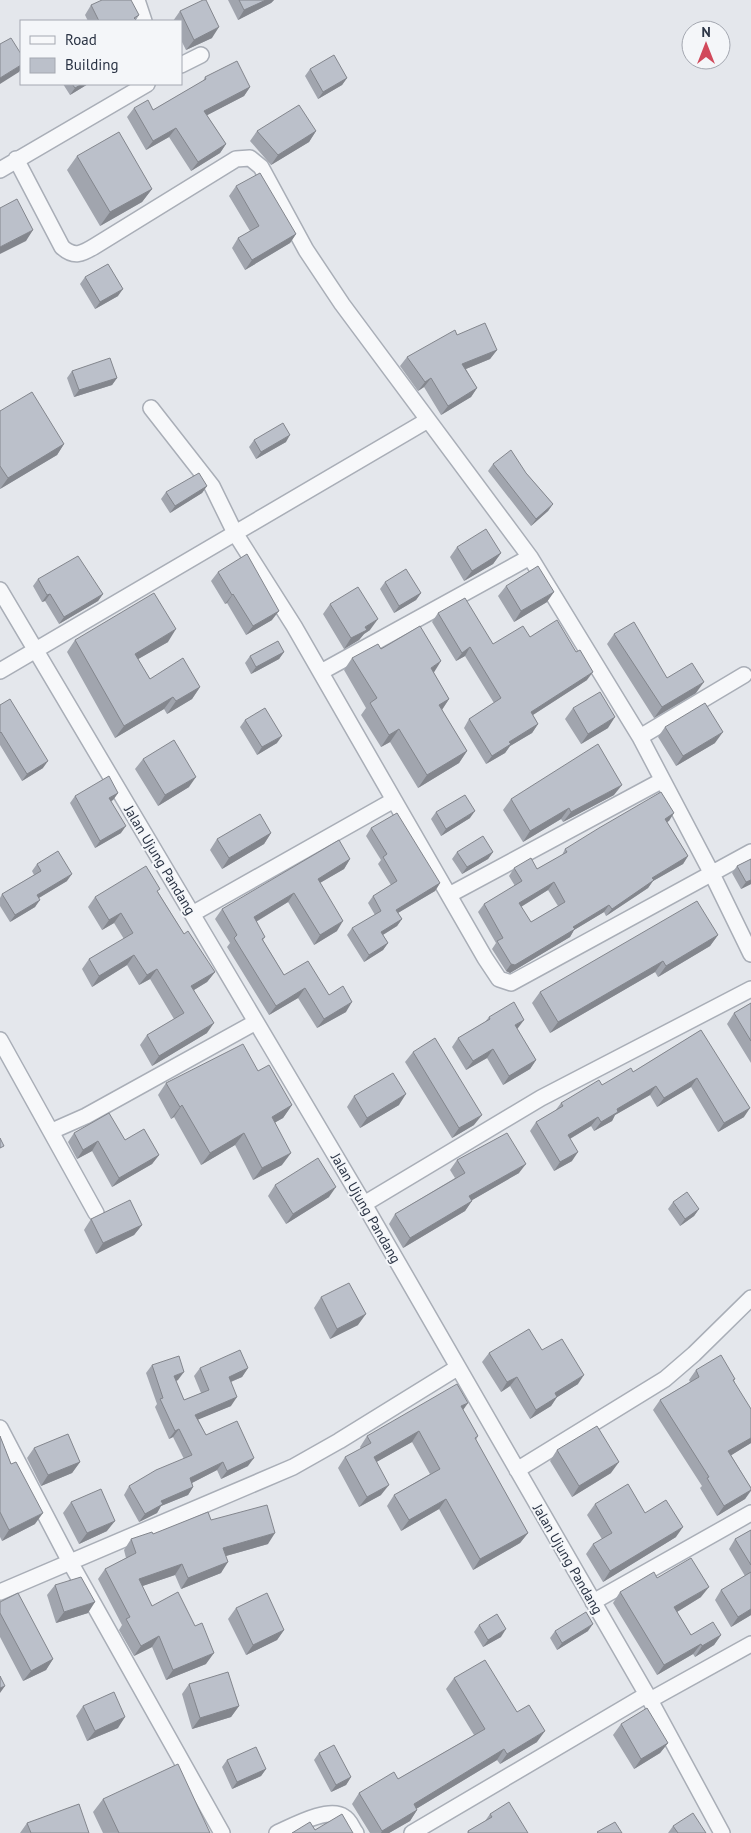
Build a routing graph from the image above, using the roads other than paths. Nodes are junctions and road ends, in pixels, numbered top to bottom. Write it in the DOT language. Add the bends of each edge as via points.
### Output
graph roads {
  1 [pos="137,0"];
  2 [pos="144,20"];
  3 [pos="201,55"];
  4 [pos="182,64"];
  5 [pos="145,85"];
  6 [pos="16,159"];
  7 [pos="0,170"];
  8 [pos="151,408"];
  9 [pos="428,420"];
  10 [pos="235,533"];
  11 [pos="530,557"];
  12 [pos="0,590"];
  13 [pos="36,650"];
  14 [pos="0,671"];
  15 [pos="321,672"];
  16 [pos="744,674"];
  17 [pos="640,737"];
  18 [pos="662,782"];
  19 [pos="394,800"];
  20 [pos="751,852"];
  21 [pos="712,874"];
  22 [pos="449,895"];
  23 [pos="192,914"];
  24 [pos="751,954"];
  25 [pos="751,989"];
  26 [pos="256,1022"];
  27 [pos="1,1044"];
  28 [pos="52,1131"];
  29 [pos="364,1204"];
  30 [pos="96,1213"];
  31 [pos="751,1298"];
  32 [pos="456,1368"];
  33 [pos="0,1428"];
  34 [pos="516,1470"];
  35 [pos="751,1513"];
  36 [pos="70,1562"];
  37 [pos="0,1592"];
  38 [pos="593,1602"];
  39 [pos="751,1644"];
  40 [pos="648,1697"];
  41 [pos="222,1833"];
  42 [pos="277,1833"];
  43 [pos="356,1833"];
  44 [pos="412,1833"];
  45 [pos="722,1833"];
  1 -- 2 [label="street"];
  3 -- 4 [label="street"];
  5 -- 6 [label="street"];
  6 -- 7 [label="street"];
  6 -- 9 [label="street" via="62,247 76,255 236,159 244,157 256,161 306,250"];
  8 -- 10 [label="street" via="212,486"];
  9 -- 10 [label="street"];
  9 -- 11 [label="street"];
  10 -- 13 [label="street"];
  10 -- 15 [label="street"];
  11 -- 15 [label="street"];
  11 -- 17 [label="street"];
  12 -- 13 [label="street, Jalan Ujung Pandang"];
  13 -- 14 [label="street"];
  13 -- 23 [label="street, Jalan Ujung Pandang"];
  15 -- 19 [label="street"];
  16 -- 17 [label="street"];
  17 -- 18 [label="street"];
  18 -- 21 [label="street"];
  18 -- 22 [label="street"];
  19 -- 22 [label="street"];
  19 -- 23 [label="street"];
  20 -- 21 [label="street"];
  21 -- 22 [label="street" via="511,983 499,979"];
  21 -- 24 [label="street"];
  23 -- 26 [label="street, Jalan Ujung Pandang"];
  25 -- 29 [label="street" via="541,1098"];
  26 -- 28 [label="street" via="86,1116"];
  26 -- 29 [label="street, Jalan Ujung Pandang"];
  27 -- 28 [label="street"];
  28 -- 30 [label="street"];
  29 -- 32 [label="street, Jalan Ujung Pandang"];
  31 -- 34 [label="street" via="665,1379"];
  32 -- 34 [label="street, Jalan Ujung Pandang"];
  32 -- 36 [label="street" via="293,1467"];
  33 -- 36 [label="street"];
  34 -- 38 [label="street, Jalan Ujung Pandang"];
  35 -- 38 [label="street"];
  36 -- 37 [label="street"];
  36 -- 41 [label="street"];
  38 -- 40 [label="street, Jalan Ujung Pandang"];
  39 -- 40 [label="street"];
  40 -- 44 [label="street"];
  40 -- 45 [label="street, Jalan Ujung Pandang"];
  42 -- 43 [label="street" via="323,1814 334,1813 348,1819"];
}
